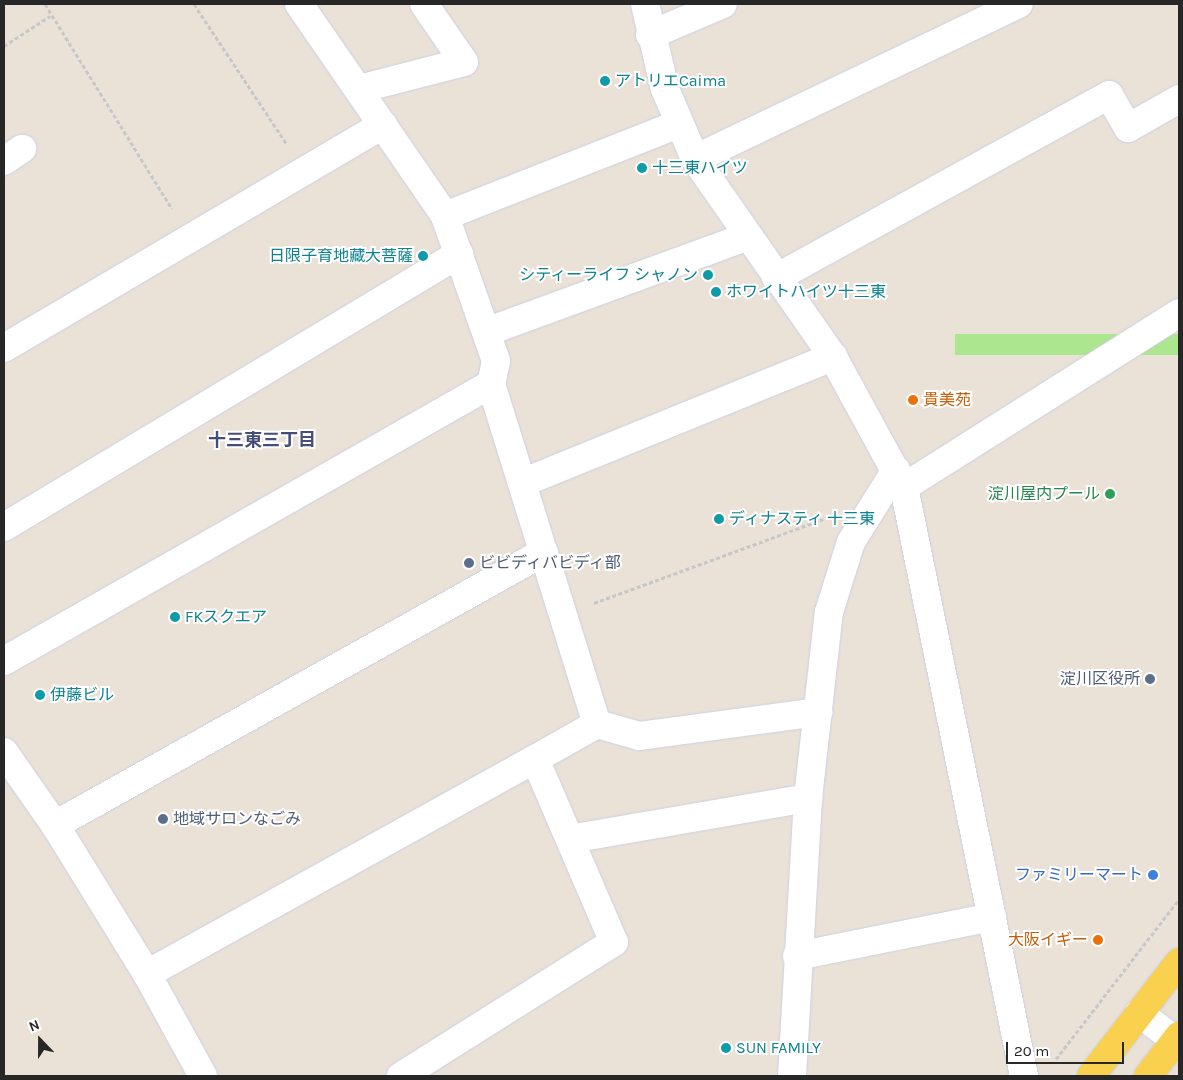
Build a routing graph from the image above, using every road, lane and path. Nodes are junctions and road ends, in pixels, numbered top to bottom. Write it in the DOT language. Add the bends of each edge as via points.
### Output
graph roads {
  1 [pos="45,4"];
  2 [pos="194,4"];
  3 [pos="299,4"];
  4 [pos="424,4"];
  5 [pos="645,4"];
  6 [pos="724,4"];
  7 [pos="1019,4"];
  8 [pos="50,16"];
  9 [pos="650,35"];
  10 [pos="4,46"];
  11 [pos="359,89"];
  12 [pos="1179,99"];
  13 [pos="678,124"];
  14 [pos="383,125"];
  15 [pos="695,159"];
  16 [pos="304,170"];
  17 [pos="445,216"];
  18 [pos="190,237"];
  19 [pos="746,237"];
  20 [pos="459,254"];
  21 [pos="776,278"];
  22 [pos="1179,313"];
  23 [pos="486,332"];
  24 [pos="4,348"];
  25 [pos="833,356"];
  26 [pos="491,384"];
  27 [pos="900,479"];
  28 [pos="522,483"];
  29 [pos="874,500"];
  30 [pos="4,527"];
  31 [pos="544,552"];
  32 [pos="563,614"];
  33 [pos="4,661"];
  34 [pos="818,712"];
  35 [pos="597,724"];
  36 [pos="4,752"];
  37 [pos="535,759"];
  38 [pos="808,798"];
  39 [pos="55,825"];
  40 [pos="570,839"];
  41 [pos="1179,899"];
  42 [pos="992,917"];
  43 [pos="797,956"];
  44 [pos="1179,962"];
  45 [pos="147,974"];
  46 [pos="1139,1013"];
  47 [pos="1178,1040"];
  48 [pos="1052,1064"];
  49 [pos="203,1076"];
  50 [pos="401,1076"];
  51 [pos="792,1076"];
  52 [pos="1024,1076"];
  53 [pos="1091,1076"];
  54 [pos="1148,1076"];
  1 -- 8 [label="path"];
  2 -- 16 [label="path"];
  3 -- 11 [label="street"];
  4 -- 11 [label="street" via="464,62"];
  5 -- 9 [label="street"];
  6 -- 9 [label="street"];
  7 -- 15 [label="street"];
  8 -- 10 [label="path"];
  8 -- 18 [label="path"];
  9 -- 13 [label="street"];
  11 -- 14 [label="street"];
  12 -- 21 [label="street" via="1128,128 1109,95"];
  13 -- 15 [label="street"];
  13 -- 17 [label="street"];
  14 -- 16 [label="street"];
  14 -- 17 [label="street"];
  15 -- 19 [label="street"];
  16 -- 18 [label="street"];
  17 -- 20 [label="street"];
  18 -- 24 [label="street"];
  19 -- 21 [label="street"];
  19 -- 23 [label="street"];
  20 -- 23 [label="street"];
  20 -- 30 [label="street"];
  21 -- 25 [label="street"];
  22 -- 27 [label="street"];
  23 -- 26 [label="street" via="496,361"];
  25 -- 27 [label="street"];
  25 -- 28 [label="street"];
  26 -- 28 [label="street"];
  26 -- 33 [label="street"];
  27 -- 29 [label="street"];
  27 -- 42 [label="street"];
  28 -- 31 [label="street"];
  29 -- 32 [label="path"];
  29 -- 34 [label="street" via="851,542 834,588"];
  31 -- 32 [label="street"];
  31 -- 39 [label="street"];
  32 -- 35 [label="street"];
  34 -- 35 [label="street" via="639,736"];
  34 -- 38 [label="street"];
  35 -- 37 [label="street"];
  36 -- 39 [label="street"];
  37 -- 40 [label="street"];
  37 -- 45 [label="street"];
  38 -- 40 [label="street"];
  38 -- 43 [label="street"];
  39 -- 45 [label="street"];
  40 -- 50 [label="street" via="614,942"];
  41 -- 48 [label="path"];
  42 -- 43 [label="street"];
  42 -- 52 [label="street"];
  43 -- 51 [label="street"];
  44 -- 46 [label="main road"];
  45 -- 49 [label="street"];
  46 -- 47 [label="street"];
  46 -- 53 [label="main road"];
  47 -- 54 [label="main road"];
}
